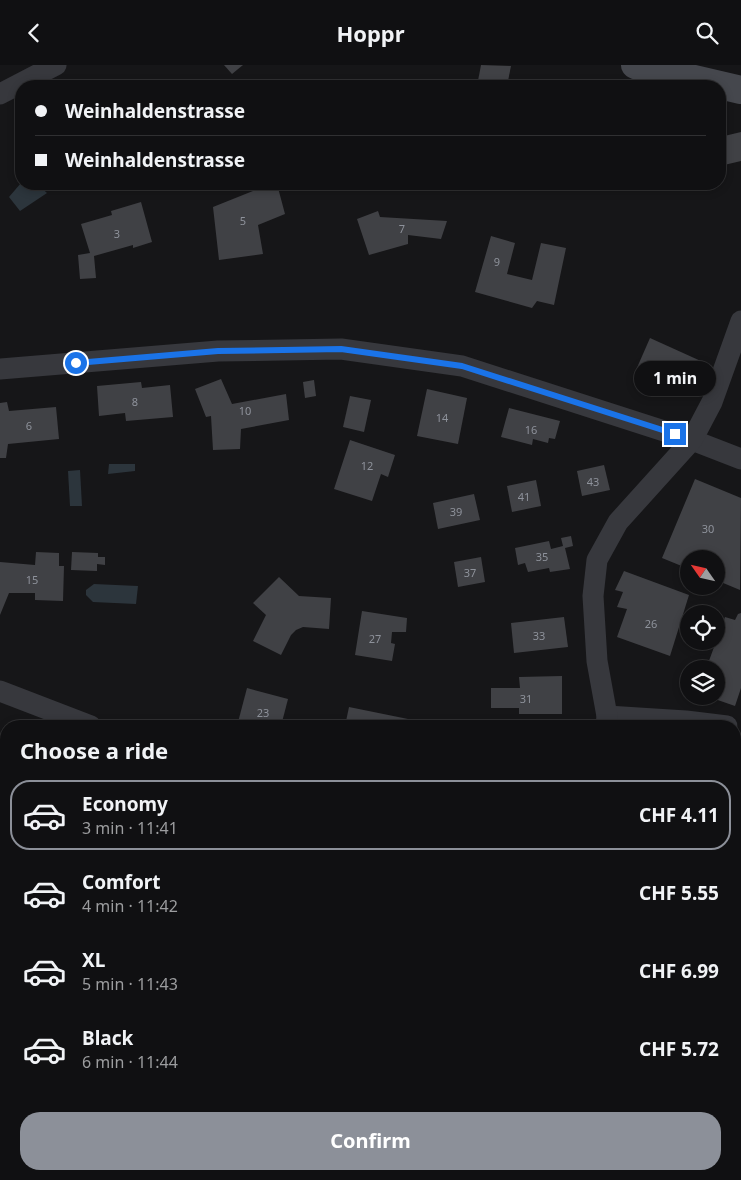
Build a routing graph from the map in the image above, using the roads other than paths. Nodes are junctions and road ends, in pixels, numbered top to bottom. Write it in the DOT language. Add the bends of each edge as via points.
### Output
graph roads {
  1 [pos="56,65"];
  2 [pos="635,65"];
  3 [pos="27,80"];
  4 [pos="699,80"];
  5 [pos="15,86"];
  6 [pos="726,86"];
  7 [pos="741,90"];
  8 [pos="0,94"];
  9 [pos="741,321"];
  10 [pos="0,369"];
  11 [pos="692,440"];
  12 [pos="741,459"];
  13 [pos="0,691"];
  14 [pos="57,720"];
  15 [pos="607,720"];
  1 -- 3 [label="street"];
  2 -- 4 [label="main road"];
  5 -- 8 [label="street"];
  6 -- 7 [label="main road"];
  9 -- 11 [label="street" via="712,402"];
  10 -- 11 [label="street" via="218,351 341,349 462,366"];
  11 -- 12 [label="street"];
  11 -- 15 [label="street" via="618,522 597,560 593,596 596,652"];
  13 -- 14 [label="street"];
}
